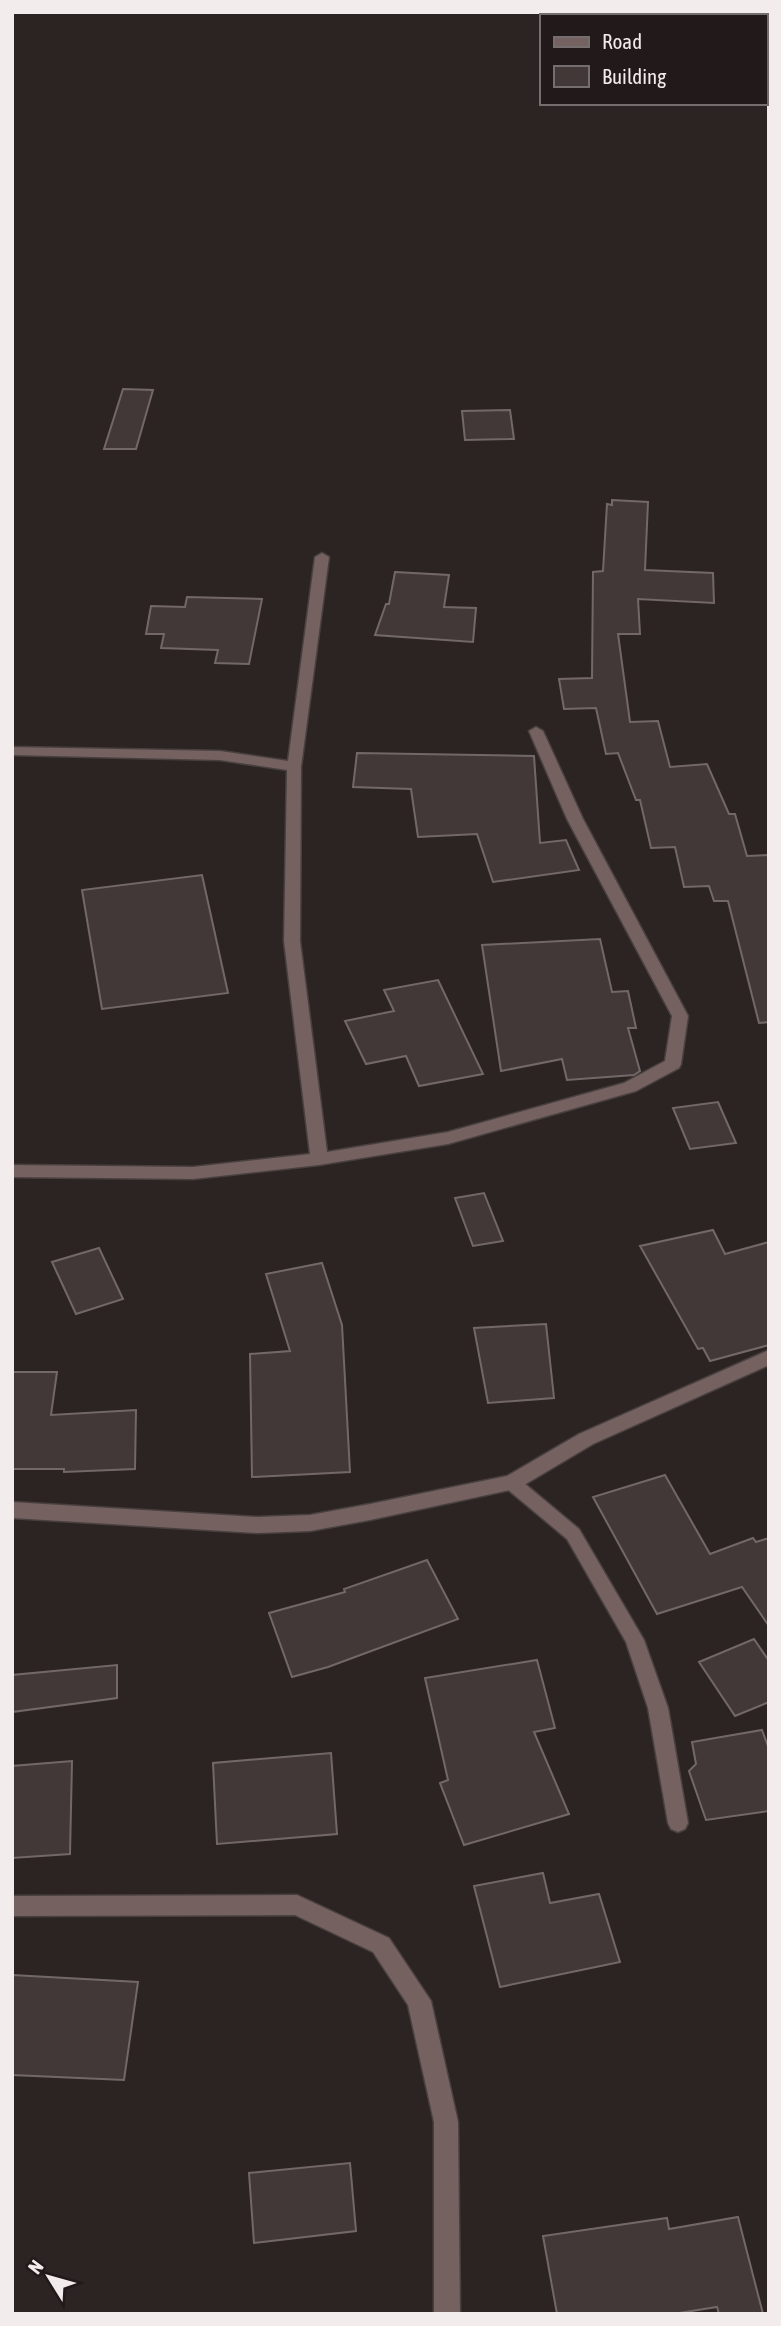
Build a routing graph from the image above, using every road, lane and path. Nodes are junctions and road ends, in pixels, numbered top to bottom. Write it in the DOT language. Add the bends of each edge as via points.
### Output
graph roads {
  1 [pos="322,557"];
  2 [pos="536,731"];
  3 [pos="12,751"];
  4 [pos="294,767"];
  5 [pos="319,1159"];
  6 [pos="12,1171"];
  7 [pos="769,1357"];
  8 [pos="512,1483"];
  9 [pos="12,1510"];
  10 [pos="678,1823"];
  11 [pos="12,1906"];
  12 [pos="447,2314"];
  1 -- 4 [label="street"];
  2 -- 5 [label="street" via="575,819 680,1016 673,1064 630,1087 448,1138"];
  3 -- 4 [label="street" via="228,756"];
  4 -- 5 [label="street" via="292,941"];
  5 -- 6 [label="street" via="192,1173"];
  7 -- 8 [label="street" via="586,1438"];
  8 -- 9 [label="street" via="310,1523 258,1525"];
  8 -- 10 [label="lane" via="573,1534 635,1640 658,1708"];
  11 -- 12 [label="street" via="297,1905 382,1945 419,2001 446,2122"];
}
